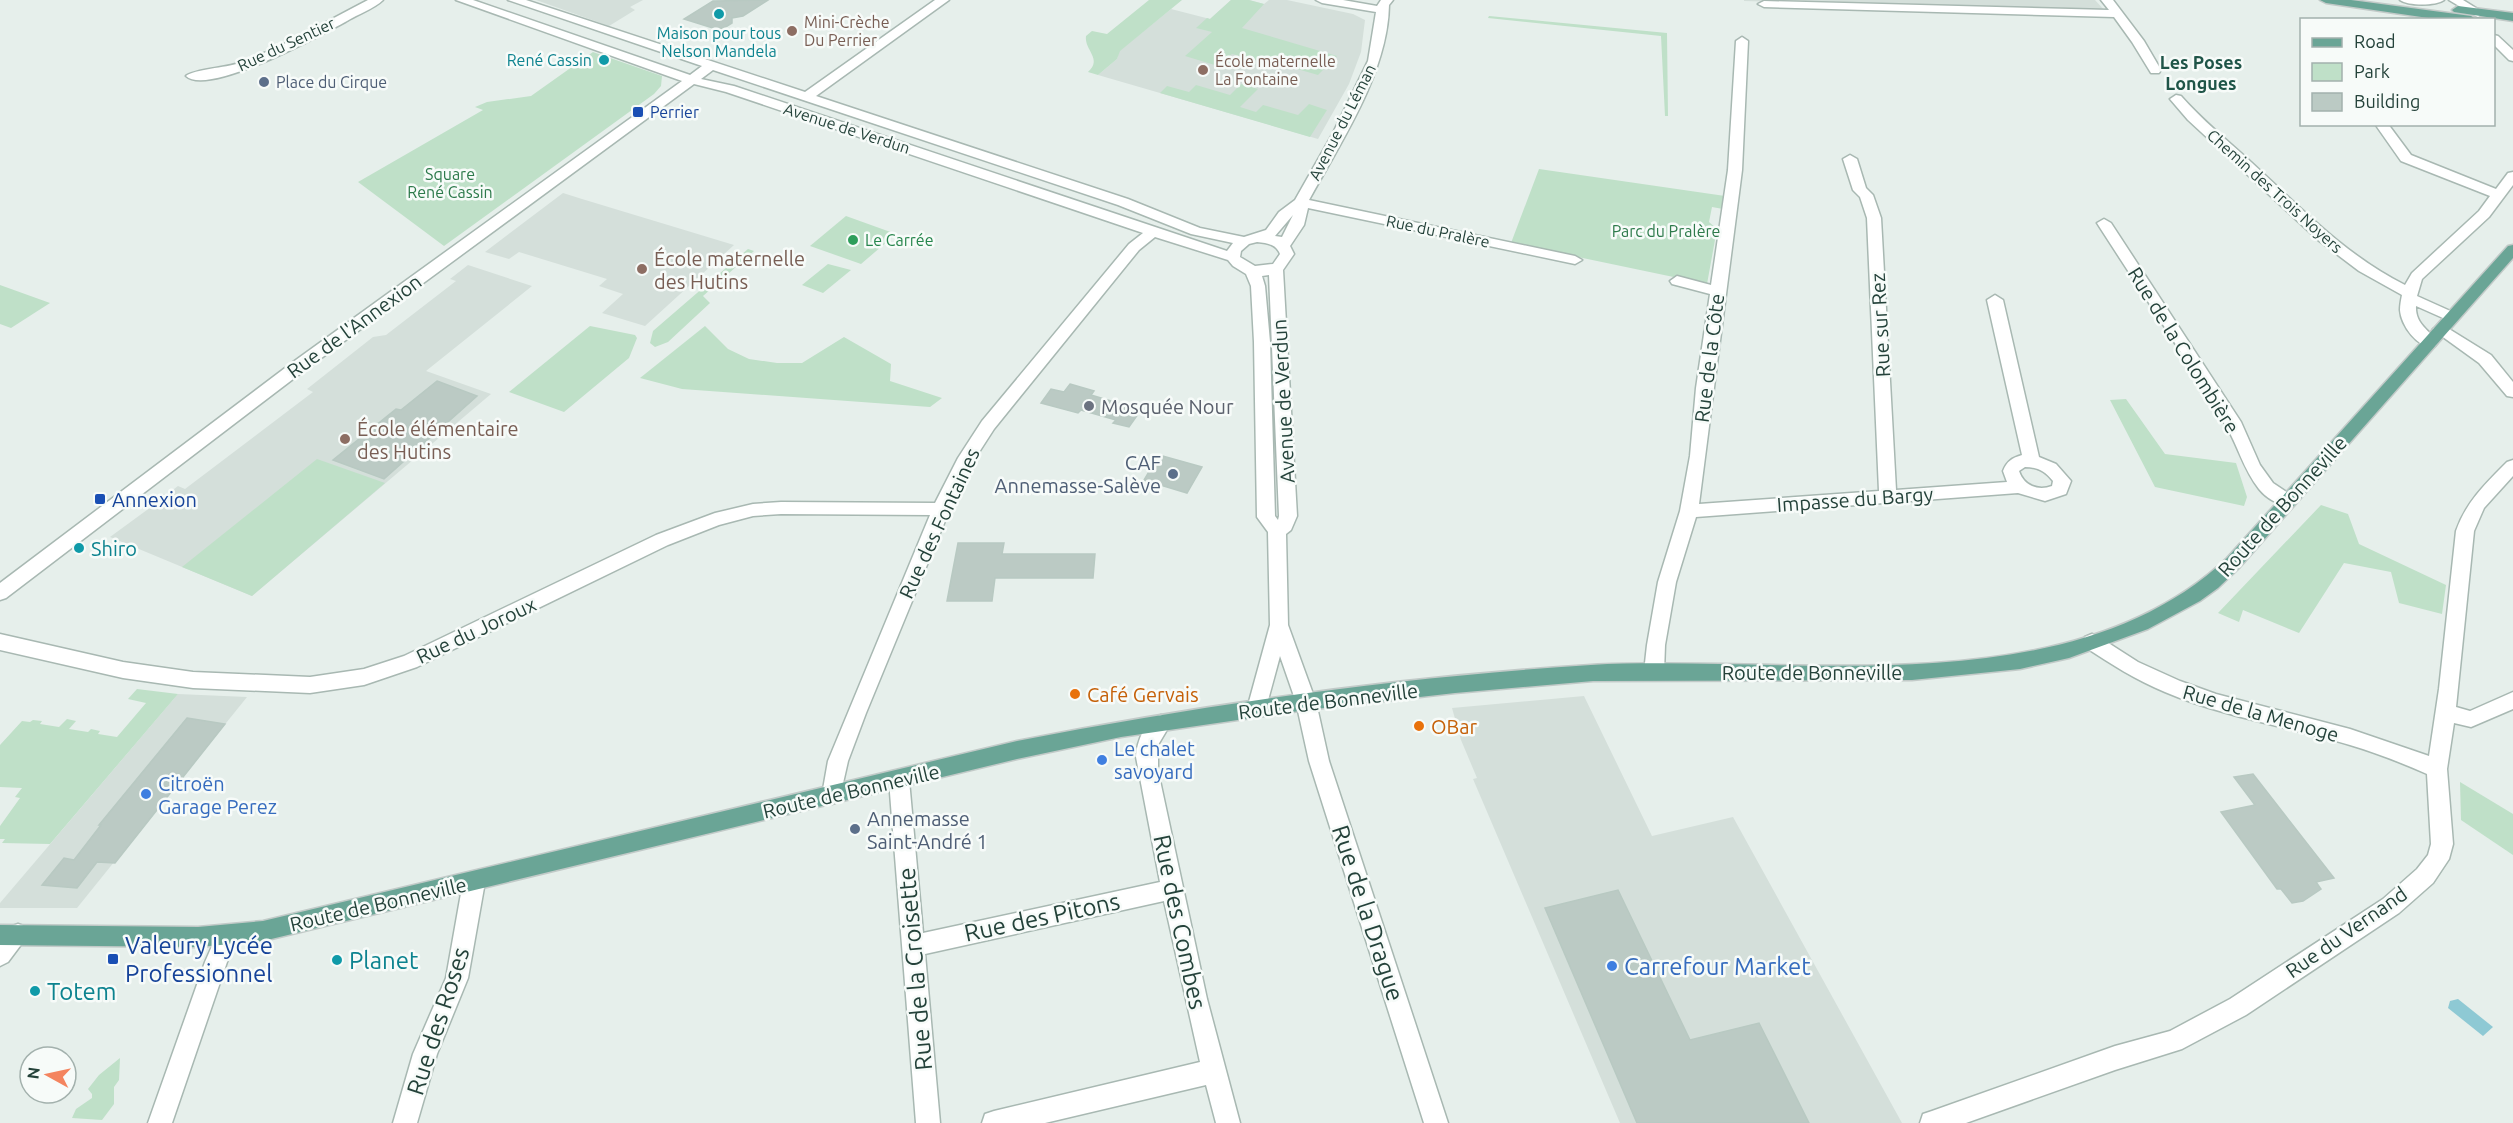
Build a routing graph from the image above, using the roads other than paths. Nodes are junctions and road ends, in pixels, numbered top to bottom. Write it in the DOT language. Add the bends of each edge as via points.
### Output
graph roads {
  1 [pos="377,0"];
  2 [pos="462,0"];
  3 [pos="514,0"];
  4 [pos="943,0"];
  5 [pos="1322,0"];
  6 [pos="2107,0"];
  7 [pos="2326,0"];
  8 [pos="2395,0"];
  9 [pos="2406,0"];
  10 [pos="2438,0"];
  11 [pos="2455,0"];
  12 [pos="1384,4"];
  13 [pos="1764,4"];
  14 [pos="2118,14"];
  15 [pos="2475,16"];
  16 [pos="2513,18"];
  17 [pos="2495,22"];
  18 [pos="2513,24"];
  19 [pos="1742,41"];
  20 [pos="2495,41"];
  21 [pos="2513,57"];
  22 [pos="712,65"];
  23 [pos="2155,70"];
  24 [pos="192,76"];
  25 [pos="691,80"];
  26 [pos="807,97"];
  27 [pos="2176,99"];
  28 [pos="2382,126"];
  29 [pos="1850,159"];
  30 [pos="2513,176"];
  31 [pos="2499,195"];
  32 [pos="1301,202"];
  33 [pos="2104,223"];
  34 [pos="1154,231"];
  35 [pos="1262,238"];
  36 [pos="1244,241"];
  37 [pos="1283,245"];
  38 [pos="2513,249"];
  39 [pos="1233,257"];
  40 [pos="1575,260"];
  41 [pos="1276,268"];
  42 [pos="1253,271"];
  43 [pos="1677,281"];
  44 [pos="1718,291"];
  45 [pos="2411,296"];
  46 [pos="1995,300"];
  47 [pos="2441,330"];
  48 [pos="2513,392"];
  49 [pos="2032,461"];
  50 [pos="2513,466"];
  51 [pos="2021,487"];
  52 [pos="1888,496"];
  53 [pos="2288,501"];
  54 [pos="941,509"];
  55 [pos="1689,511"];
  56 [pos="1277,531"];
  57 [pos="0,593"];
  58 [pos="1279,625"];
  59 [pos="0,642"];
  60 [pos="2092,642"];
  61 [pos="1654,672"];
  62 [pos="2513,700"];
  63 [pos="1306,702"];
  64 [pos="1257,709"];
  65 [pos="2444,712"];
  66 [pos="1161,723"];
  67 [pos="2437,769"];
  68 [pos="899,780"];
  69 [pos="832,795"];
  70 [pos="474,882"];
  71 [pos="1172,889"];
  72 [pos="9,935"];
  73 [pos="228,935"];
  74 [pos="913,945"];
  75 [pos="0,956"];
  76 [pos="1214,1071"];
  77 [pos="160,1123"];
  78 [pos="405,1123"];
  79 [pos="928,1123"];
  80 [pos="994,1123"];
  81 [pos="1228,1123"];
  82 [pos="1436,1123"];
  83 [pos="1932,1123"];
  1 -- 24 [label="street, Rue du Sentier" via="256,62 220,73"];
  2 -- 25 [label="street, Avenue de Verdun"];
  3 -- 22 [label="street, Avenue de Verdun"];
  4 -- 26 [label="street"];
  5 -- 12 [label="street"];
  6 -- 14 [label="street"];
  7 -- 15 [label="main road"];
  8 -- 15 [label="main road"];
  9 -- 10 [label="street"];
  11 -- 15 [label="street"];
  12 -- 32 [label="street, Avenue du Léman" via="1374,61 1364,86"];
  13 -- 14 [label="street"];
  14 -- 23 [label="street"];
  15 -- 16 [label="main road"];
  17 -- 18 [label="main road"];
  19 -- 44 [label="street, Rue de la Côte" via="1735,170"];
  20 -- 21 [label="street"];
  22 -- 25 [label="street, Rue de l'Annexion"];
  22 -- 26 [label="street, Avenue de Verdun"];
  25 -- 34 [label="street, Avenue de Verdun" via="741,93"];
  25 -- 57 [label="street, Rue de l'Annexion" via="295,369"];
  26 -- 36 [label="street, Avenue de Verdun" via="1123,202 1196,231"];
  27 -- 45 [label="street, Chemin des Trois Noyers" via="2317,233 2372,274"];
  28 -- 31 [label="street" via="2406,158"];
  29 -- 52 [label="street, Rue sur Rez" via="1874,218"];
  30 -- 31 [label="street"];
  31 -- 45 [label="street" via="2459,239 2417,276 2411,285"];
  32 -- 35 [label="street, Avenue du Léman" via="1284,215 1271,234"];
  32 -- 37 [label="street, Avenue du Léman" via="1302,213"];
  32 -- 40 [label="street, Rue du Pralère"];
  33 -- 53 [label="street, Rue de la Colombière" via="2235,426 2252,466 2267,488"];
  34 -- 39 [label="street, Avenue de Verdun"];
  34 -- 54 [label="street, Rue des Fontaines" via="1134,247 988,425 966,458"];
  35 -- 36 [label="street"];
  35 -- 37 [label="street"];
  36 -- 39 [label="street" via="1234,249"];
  37 -- 41 [label="street" via="1287,257"];
  38 -- 47 [label="main road, Route de Bonneville"];
  39 -- 42 [label="street" via="1238,265"];
  41 -- 42 [label="street"];
  41 -- 56 [label="street, Avenue de Verdun" via="1288,516"];
  42 -- 56 [label="street, Avenue de Verdun" via="1258,286 1262,342 1266,517"];
  43 -- 44 [label="street"];
  44 -- 55 [label="street, Rue de la Côte"];
  45 -- 47 [label="street, Chemin des Trois Noyers"];
  45 -- 47 [label="street" via="2407,311 2418,333"];
  46 -- 49 [label="street"];
  47 -- 48 [label="street" via="2485,358"];
  47 -- 53 [label="main road, Route de Bonneville"];
  49 -- 51 [label="street" via="2019,462 2012,468 2012,477"];
  49 -- 51 [label="street" via="2055,471 2062,481 2061,487 2045,495"];
  50 -- 65 [label="street, Rue du Vernand" via="2479,501 2467,524"];
  51 -- 52 [label="street, Impasse du Bargy"];
  52 -- 55 [label="street, Impasse du Bargy"];
  53 -- 60 [label="main road, Route de Bonneville" via="2212,583 2169,611"];
  54 -- 59 [label="street, Rue du Joroux" via="781,508 715,519 662,540 410,662 344,681 301,685 193,680 123,670"];
  54 -- 69 [label="street, Rue des Fontaines" via="842,752"];
  55 -- 61 [label="street, Rue de la Côte" via="1667,582"];
  56 -- 58 [label="street, Avenue de Verdun"];
  58 -- 63 [label="street, Avenue de Verdun"];
  58 -- 64 [label="street, Avenue de Verdun"];
  60 -- 61 [label="main road, Route de Bonneville" via="2020,661 1921,672"];
  60 -- 67 [label="street, Rue de la Menoge" via="2132,669 2191,695 2387,747"];
  61 -- 63 [label="main road, Route de Bonneville" via="1518,679"];
  62 -- 65 [label="street" via="2471,719"];
  63 -- 64 [label="main road, Route de Bonneville"];
  63 -- 82 [label="street, Rue de la Drague" via="1319,761"];
  64 -- 66 [label="main road, Route de Bonneville"];
  65 -- 67 [label="street, Rue du Vernand"];
  66 -- 68 [label="main road, Route de Bonneville" via="1017,750"];
  66 -- 71 [label="street, Rue des Combes" via="1149,739 1145,757"];
  67 -- 83 [label="street, Rue du Vernand" via="2442,835 2438,859 2391,906 2238,1007 2174,1041"];
  68 -- 69 [label="main road, Route de Bonneville"];
  68 -- 74 [label="street, Rue de la Croisette"];
  69 -- 70 [label="main road, Route de Bonneville"];
  70 -- 73 [label="main road, Route de Bonneville" via="262,931"];
  70 -- 78 [label="street, Rue des Roses" via="457,978 425,1054"];
  71 -- 74 [label="street, Rue des Pitons"];
  71 -- 76 [label="street, Rue des Combes"];
  72 -- 73 [label="main road, Route de Bonneville"];
  72 -- 75 [label="street"];
  73 -- 77 [label="street"];
  74 -- 79 [label="street, Rue de la Croisette"];
  76 -- 80 [label="street"];
  76 -- 81 [label="street, Rue des Combes"];
}
